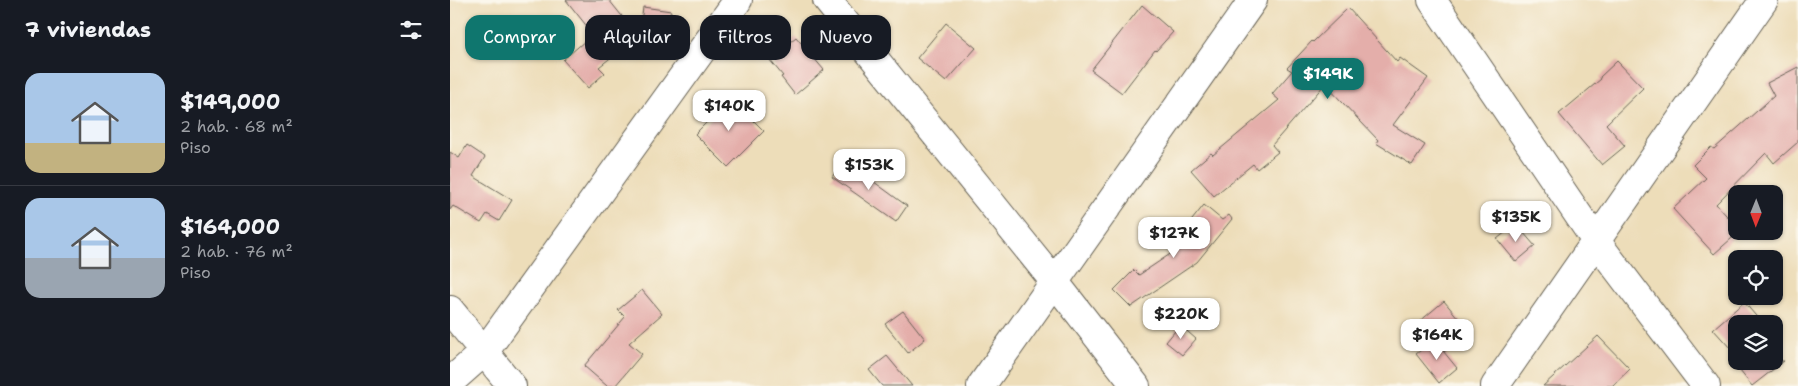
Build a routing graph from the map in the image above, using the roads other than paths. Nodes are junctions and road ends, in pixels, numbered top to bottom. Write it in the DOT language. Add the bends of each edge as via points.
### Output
graph roads {
  1 [pos="738,0"];
  2 [pos="827,0"];
  3 [pos="1253,0"];
  4 [pos="1432,0"];
  5 [pos="1764,0"];
  6 [pos="1596,241"];
  7 [pos="1054,282"];
  8 [pos="450,310"];
  9 [pos="485,351"];
  10 [pos="450,382"];
  11 [pos="512,386"];
  12 [pos="981,386"];
  13 [pos="1136,386"];
  14 [pos="1495,386"];
  15 [pos="1706,386"];
  1 -- 9 [label="street"];
  2 -- 7 [label="street"];
  3 -- 7 [label="street"];
  4 -- 6 [label="street"];
  5 -- 6 [label="street"];
  6 -- 14 [label="street"];
  6 -- 15 [label="street"];
  7 -- 12 [label="street"];
  7 -- 13 [label="street"];
  8 -- 9 [label="street"];
  9 -- 10 [label="street"];
  9 -- 11 [label="street"];
}
